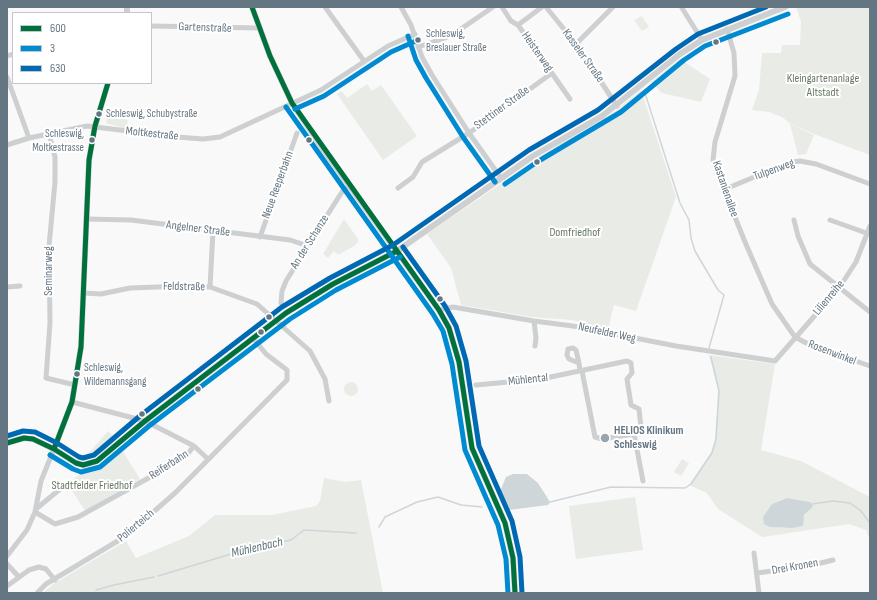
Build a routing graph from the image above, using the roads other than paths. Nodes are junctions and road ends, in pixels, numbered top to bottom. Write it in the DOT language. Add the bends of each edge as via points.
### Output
graph roads {
  1 [pos="252,7"];
  2 [pos="325,7"];
  3 [pos="401,7"];
  4 [pos="493,7"];
  5 [pos="502,7"];
  6 [pos="542,7"];
  7 [pos="546,7"];
  8 [pos="613,7"];
  9 [pos="785,7"];
  10 [pos="682,8"];
  11 [pos="770,10"];
  12 [pos="518,25"];
  13 [pos="152,26"];
  14 [pos="259,28"];
  15 [pos="727,29"];
  16 [pos="415,34"];
  17 [pos="702,40"];
  18 [pos="576,44"];
  19 [pos="418,47"];
  20 [pos="364,60"];
  21 [pos="552,73"];
  22 [pos="7,77"];
  23 [pos="108,84"];
  24 [pos="570,100"];
  25 [pos="292,103"];
  26 [pos="617,106"];
  27 [pos="95,126"];
  28 [pos="297,133"];
  29 [pos="469,133"];
  30 [pos="50,134"];
  31 [pos="29,138"];
  32 [pos="7,145"];
  33 [pos="501,178"];
  34 [pos="870,184"];
  35 [pos="350,186"];
  36 [pos="398,188"];
  37 [pos="723,190"];
  38 [pos="86,219"];
  39 [pos="794,220"];
  40 [pos="830,220"];
  41 [pos="870,226"];
  42 [pos="213,231"];
  43 [pos="869,234"];
  44 [pos="260,237"];
  45 [pos="308,246"];
  46 [pos="397,251"];
  47 [pos="20,286"];
  48 [pos="7,287"];
  49 [pos="210,287"];
  50 [pos="839,288"];
  51 [pos="84,293"];
  52 [pos="281,303"];
  53 [pos="439,310"];
  54 [pos="870,312"];
  55 [pos="277,320"];
  56 [pos="534,321"];
  57 [pos="253,338"];
  58 [pos="795,338"];
  59 [pos="535,346"];
  60 [pos="775,361"];
  61 [pos="579,363"];
  62 [pos="870,366"];
  63 [pos="581,371"];
  64 [pos="476,385"];
  65 [pos="75,386"];
  66 [pos="329,401"];
  67 [pos="72,402"];
  68 [pos="145,421"];
  69 [pos="634,434"];
  70 [pos="7,443"];
  71 [pos="194,446"];
  72 [pos="54,449"];
  73 [pos="208,459"];
  74 [pos="643,481"];
  75 [pos="65,485"];
  76 [pos="36,510"];
  77 [pos="754,553"];
  78 [pos="7,556"];
  79 [pos="833,560"];
  80 [pos="7,564"];
  81 [pos="757,573"];
  82 [pos="18,576"];
  83 [pos="55,580"];
  84 [pos="7,586"];
  85 [pos="37,593"];
  86 [pos="515,593"];
  87 [pos="759,593"];
  1 -- 14 [label="street"];
  2 -- 20 [label="street"];
  3 -- 16 [label="street"];
  4 -- 19 [label="street" via="451,35"];
  5 -- 12 [label="street, Heisterweg" via="511,21"];
  6 -- 12 [label="street"];
  7 -- 18 [label="street, Kasseler Straße"];
  8 -- 18 [label="street"];
  9 -- 11 [label="street"];
  10 -- 17 [label="street"];
  11 -- 15 [label="street"];
  12 -- 21 [label="street, Heisterweg"];
  13 -- 14 [label="street, Gartenstraße"];
  14 -- 25 [label="street"];
  15 -- 17 [label="street"];
  15 -- 37 [label="street, Kastanienallee" via="734,53 735,76 714,151 716,170"];
  16 -- 19 [label="street"];
  16 -- 20 [label="street, Moltkestraße"];
  17 -- 26 [label="street" via="680,54"];
  18 -- 26 [label="street, Kasseler Straße"];
  19 -- 29 [label="street" via="432,75"];
  20 -- 25 [label="street, Moltkestraße" via="329,85"];
  21 -- 24 [label="street, Heisterweg"];
  21 -- 29 [label="street, Stettiner Straße"];
  22 -- 31 [label="street"];
  23 -- 27 [label="street"];
  25 -- 27 [label="street, Moltkestraße" via="212,138 136,133"];
  25 -- 35 [label="street"];
  26 -- 33 [label="street"];
  27 -- 30 [label="street, Moltkestraße"];
  27 -- 38 [label="street" via="89,160"];
  28 -- 44 [label="street, Neue Reeperbahn"];
  29 -- 33 [label="street"];
  29 -- 36 [label="street, Stettiner Straße" via="422,162 413,177"];
  30 -- 31 [label="street, Moltkestraße"];
  30 -- 65 [label="street, Seminarweg" via="55,156 55,177 49,246 50,323 46,378"];
  31 -- 32 [label="street, Moltkestraße"];
  33 -- 46 [label="street"];
  34 -- 37 [label="street, Tulpenweg" via="816,164 800,161 788,163"];
  35 -- 45 [label="street, An der Schanze" via="336,201"];
  35 -- 46 [label="street"];
  37 -- 58 [label="street, Kastanienallee" via="772,304"];
  38 -- 42 [label="street, Angelner Straße" via="131,220"];
  38 -- 51 [label="street"];
  39 -- 50 [label="street" via="810,264"];
  40 -- 43 [label="street"];
  41 -- 43 [label="street, Lilienreihe"];
  42 -- 44 [label="street, Angelner Straße"];
  42 -- 49 [label="street"];
  43 -- 50 [label="street, Lilienreihe" via="856,262"];
  44 -- 45 [label="street, Angelner Straße" via="290,240"];
  45 -- 52 [label="street, An der Schanze" via="286,281 280,297"];
  46 -- 53 [label="street"];
  46 -- 55 [label="street" via="333,284"];
  47 -- 48 [label="street"];
  49 -- 51 [label="street, Feldstraße" via="130,288 101,294"];
  49 -- 55 [label="street, Feldstraße" via="257,304"];
  50 -- 54 [label="street"];
  50 -- 58 [label="street, Lilienreihe"];
  51 -- 65 [label="street" via="82,347"];
  53 -- 56 [label="street, Neufelder Weg" via="453,307"];
  53 -- 86 [label="street" via="457,350 472,448 506,523 513,558"];
  55 -- 57 [label="street"];
  55 -- 66 [label="street, Feldstraße" via="316,360 325,379"];
  56 -- 59 [label="street"];
  56 -- 60 [label="street, Neufelder Weg"];
  57 -- 68 [label="street"];
  57 -- 73 [label="street, Polierteich" via="270,357 287,370 286,380"];
  58 -- 60 [label="street, Lilienreihe"];
  58 -- 62 [label="street, Rosenwinkel"];
  61 -- 63 [label="street"];
  63 -- 64 [label="street, Mühlental" via="541,379"];
  63 -- 69 [label="street" via="595,437 602,439"];
  63 -- 69 [label="street, Mühlental" via="627,361 631,363 632,373 627,379 630,405 639,409 641,420 641,428"];
  65 -- 67 [label="street"];
  67 -- 68 [label="street"];
  67 -- 72 [label="street"];
  68 -- 71 [label="street"];
  68 -- 72 [label="street" via="92,464 76,463"];
  69 -- 74 [label="street"];
  70 -- 72 [label="street" via="24,438 33,439"];
  71 -- 73 [label="street"];
  71 -- 76 [label="street, Reiferbahn" via="186,456 172,465 78,517 55,524"];
  72 -- 76 [label="street" via="41,481"];
  73 -- 83 [label="street, Polierteich" via="126,536"];
  75 -- 76 [label="street"];
  76 -- 78 [label="street" via="27,530"];
  77 -- 81 [label="street, Drei Kronen"];
  79 -- 81 [label="street, Drei Kronen"];
  80 -- 82 [label="street"];
  81 -- 87 [label="street, Drei Kronen"];
  82 -- 83 [label="street" via="39,567 46,569"];
  82 -- 84 [label="street"];
  83 -- 85 [label="street, Polierteich" via="46,584"];
}
